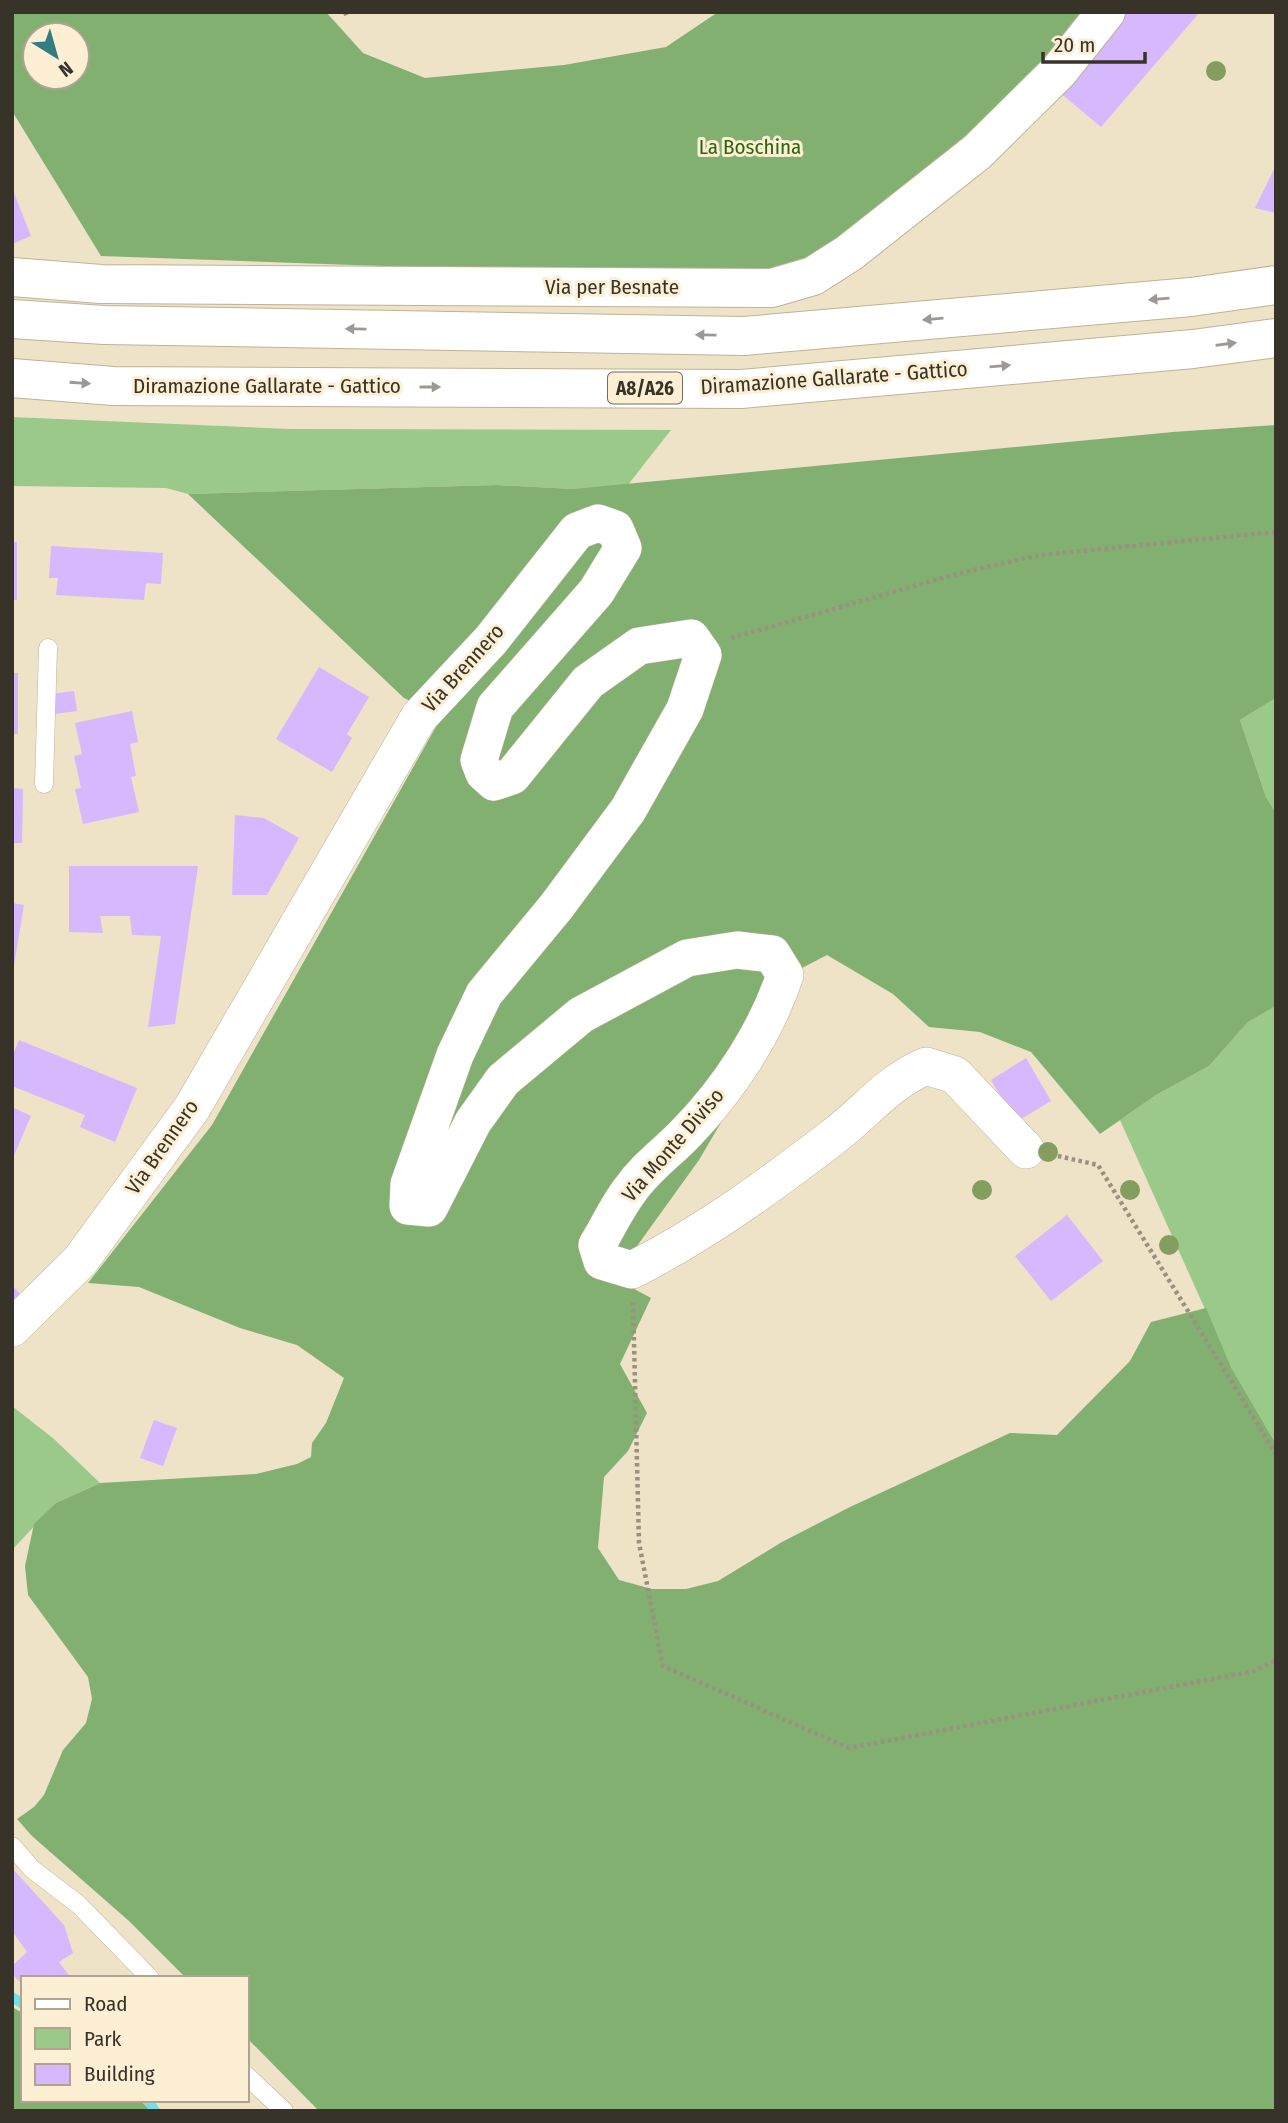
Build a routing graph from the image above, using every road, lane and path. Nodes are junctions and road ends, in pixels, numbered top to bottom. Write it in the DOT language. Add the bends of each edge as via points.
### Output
graph roads {
  1 [pos="1106,12"];
  2 [pos="12,277"];
  3 [pos="1276,285"];
  4 [pos="12,319"];
  5 [pos="1276,338"];
  6 [pos="12,378"];
  7 [pos="1276,532"];
  8 [pos="48,648"];
  9 [pos="703,655"];
  10 [pos="44,784"];
  11 [pos="1026,1150"];
  12 [pos="632,1270"];
  13 [pos="12,1328"];
  14 [pos="1276,1454"];
  15 [pos="1276,1660"];
  16 [pos="12,1846"];
  17 [pos="148,1976"];
  18 [pos="248,2077"];
  19 [pos="284,2111"];
  1 -- 2 [label="main road, Via per Besnate" via="1059,71 977,152 849,253 813,276 772,288 101,284"];
  3 -- 4 [label="main road, one-way" via="1191,297 744,336 104,325"];
  6 -- 5 [label="main road, Diramazione Gallarate - Gattico / A8/A26, one-way" via="113,386 741,389"];
  7 -- 9 [label="path" via="1040,555 734,636"];
  8 -- 10 [label="lane"];
  9 -- 12 [label="street, Via Monte Diviso" via="685,709 628,810 484,994 455,1055 409,1184 408,1206 429,1208 473,1122 503,1080 581,1015 687,958 737,950 772,954 785,975 773,1012 725,1086 687,1133 629,1190 597,1245 602,1261"];
  9 -- 13 [label="street, Via Brennero" via="691,638 639,646 588,682 512,775 494,782 484,773 480,760 495,707 596,592 623,548 615,529 598,523 577,531 491,640 419,717 192,1108 80,1261"];
  11 -- 12 [label="street" via="956,1075 926,1066 899,1078 846,1127 747,1203"];
  11 -- 14 [label="path" via="1098,1164"];
  12 -- 15 [label="path" via="639,1543 663,1666 849,1748 1254,1671"];
  16 -- 17 [label="lane" via="32,1869 79,1905"];
  18 -- 19 [label="lane"];
}
